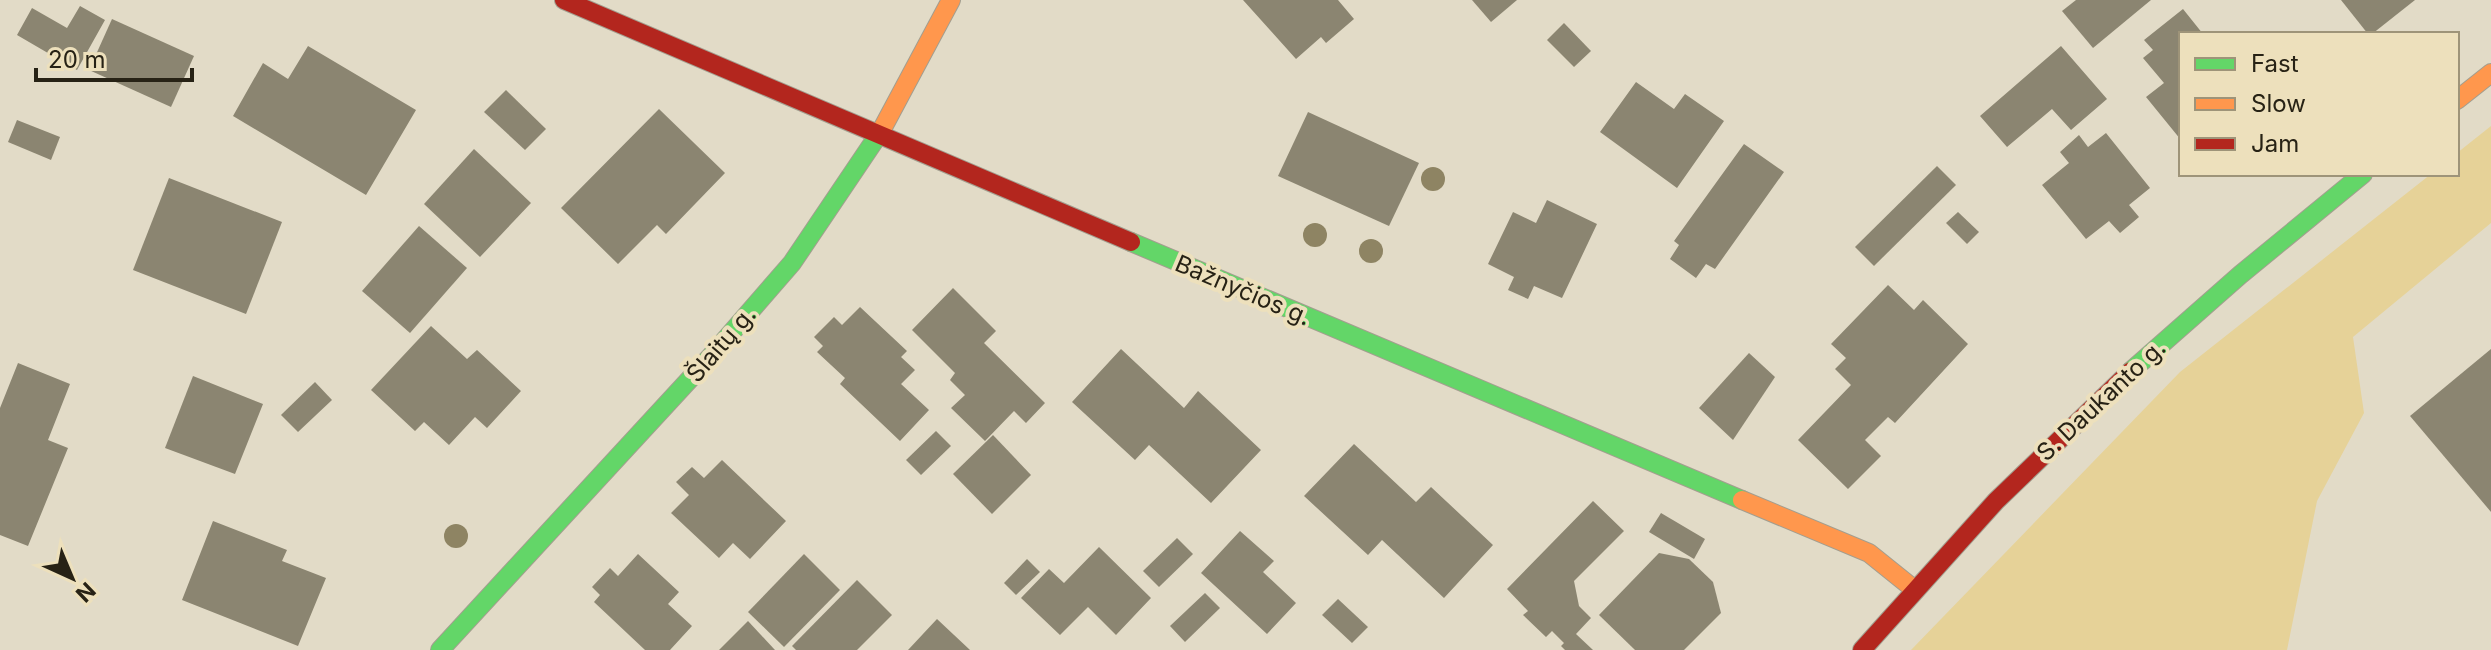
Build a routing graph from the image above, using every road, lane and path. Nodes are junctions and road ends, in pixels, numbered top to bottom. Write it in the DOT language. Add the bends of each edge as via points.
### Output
graph roads {
  1 [pos="564,0"];
  2 [pos="951,0"];
  3 [pos="2491,73"];
  4 [pos="2459,98"];
  5 [pos="879,136"];
  6 [pos="2360,176"];
  7 [pos="1915,590"];
  8 [pos="440,650"];
  9 [pos="1862,650"];
  1 -- 5 [label="street, Bažnyčios g."];
  2 -- 5 [label="street, Šlaitų g."];
  3 -- 4 [label="street"];
  5 -- 7 [label="street, Bažnyčios g." via="1869,553"];
  5 -- 8 [label="street, Šlaitų g." via="792,263"];
  6 -- 7 [label="street, S. Daukanto g." via="2147,356 2041,456"];
  7 -- 9 [label="street, S. Daukanto g."];
}
